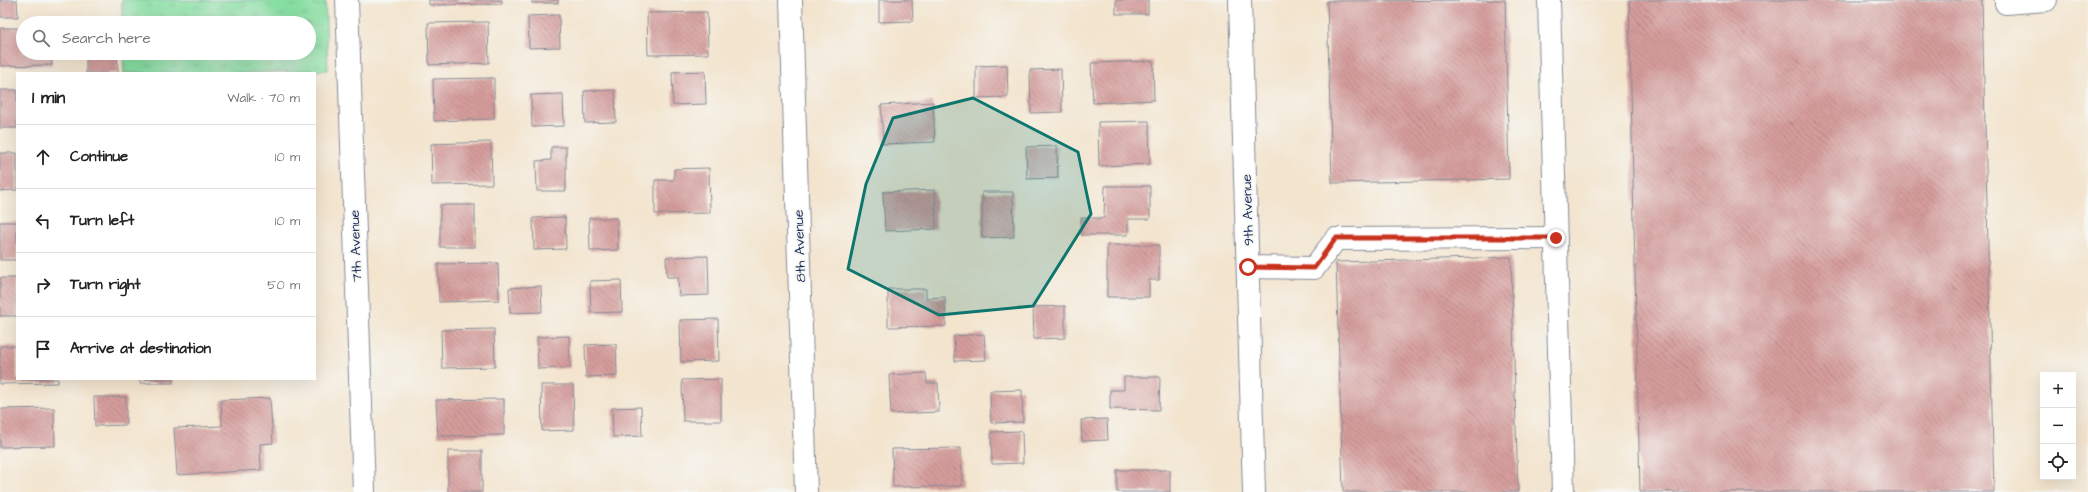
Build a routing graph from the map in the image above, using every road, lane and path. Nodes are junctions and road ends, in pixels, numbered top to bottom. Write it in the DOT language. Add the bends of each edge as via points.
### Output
graph roads {
  1 [pos="347,0"];
  2 [pos="791,0"];
  3 [pos="1240,0"];
  4 [pos="1549,0"];
  5 [pos="2006,0"];
  6 [pos="2046,0"];
  7 [pos="1556,238"];
  8 [pos="1248,267"];
  9 [pos="364,492"];
  10 [pos="806,492"];
  11 [pos="1254,492"];
  12 [pos="1563,492"];
  1 -- 9 [label="street, 7th Avenue"];
  2 -- 10 [label="street, 8th Avenue"];
  3 -- 8 [label="street, 9th Avenue"];
  4 -- 7 [label="street"];
  5 -- 6 [label="street" via="2006,3"];
  7 -- 8 [label="street" via="1336,238 1314,268"];
  7 -- 12 [label="street"];
  8 -- 11 [label="street, 9th Avenue"];
}
